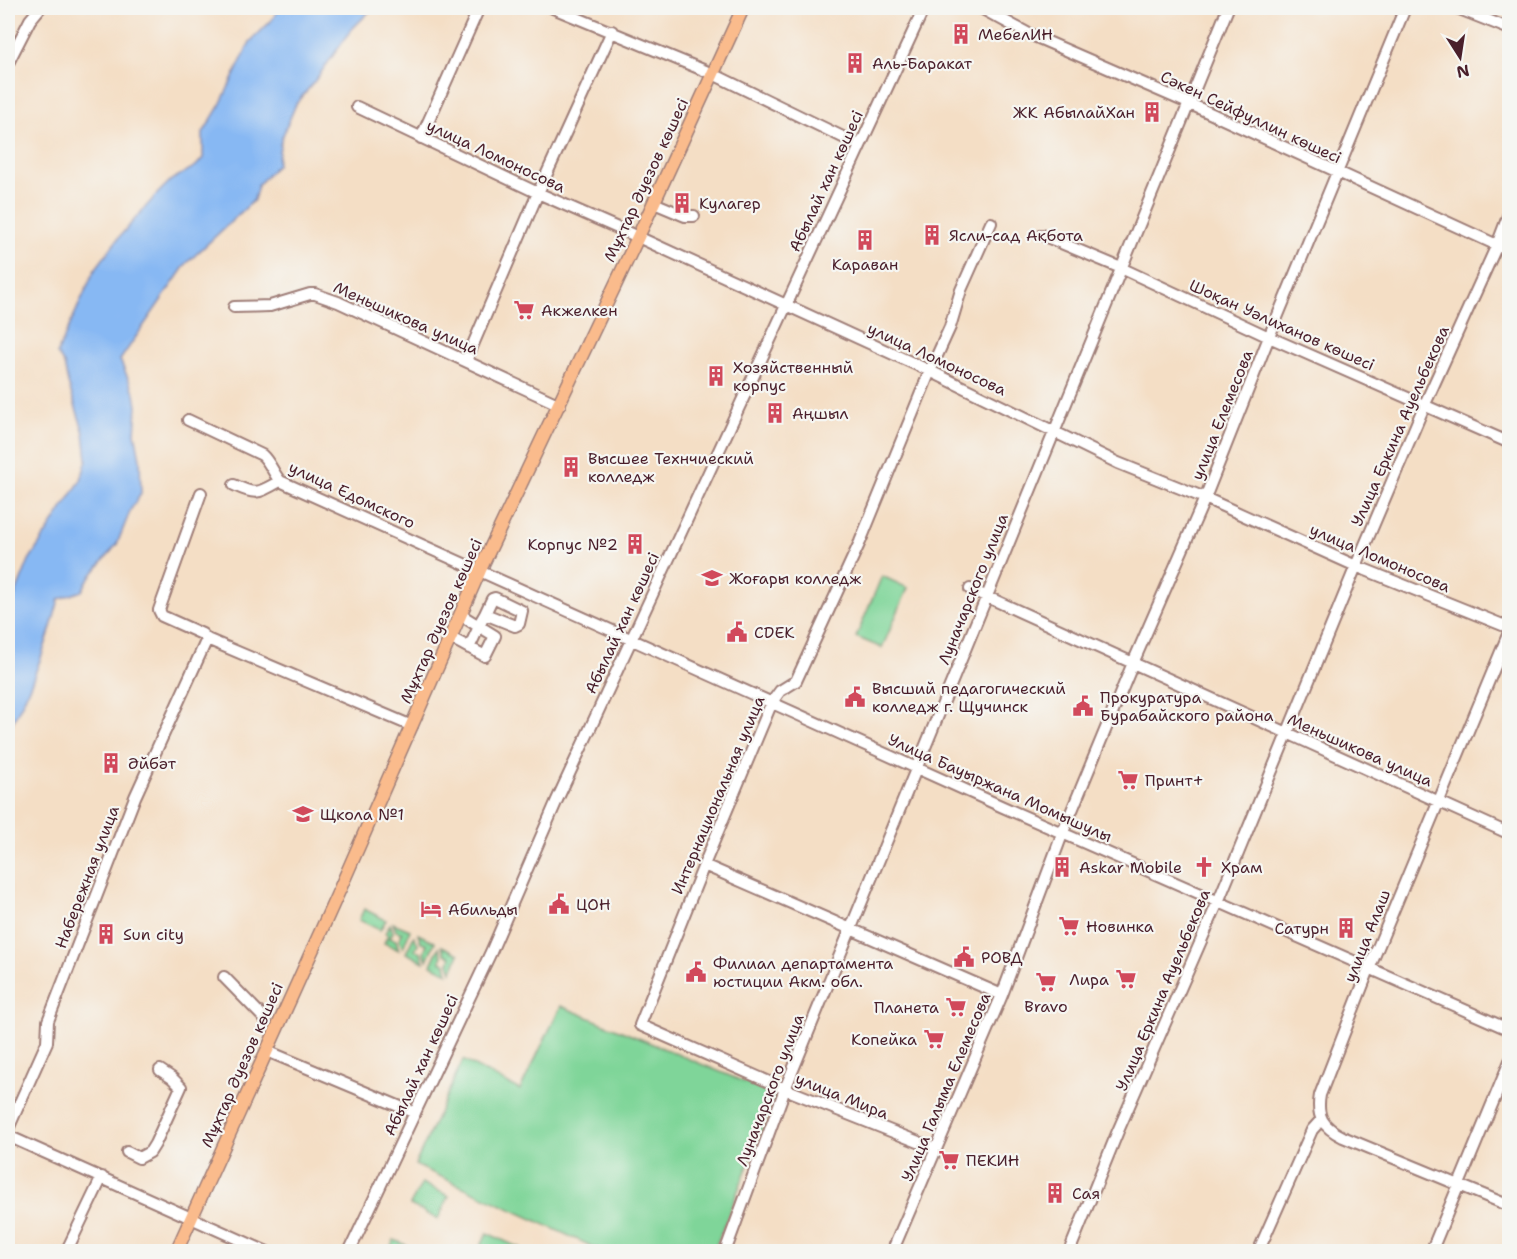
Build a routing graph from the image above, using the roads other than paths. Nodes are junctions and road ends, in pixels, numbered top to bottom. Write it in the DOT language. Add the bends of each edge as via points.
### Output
graph roads {
  1 [pos="40,8"];
  2 [pos="479,8"];
  3 [pos="553,8"];
  4 [pos="743,8"];
  5 [pos="924,8"];
  6 [pos="981,8"];
  7 [pos="1228,8"];
  8 [pos="1405,8"];
  9 [pos="1457,8"];
  10 [pos="1509,29"];
  11 [pos="612,31"];
  12 [pos="8,63"];
  13 [pos="713,74"];
  14 [pos="1188,104"];
  15 [pos="357,107"];
  16 [pos="421,138"];
  17 [pos="859,145"];
  18 [pos="1337,173"];
  19 [pos="538,193"];
  20 [pos="654,203"];
  21 [pos="1509,210"];
  22 [pos="694,216"];
  23 [pos="991,223"];
  24 [pos="1042,235"];
  25 [pos="638,237"];
  26 [pos="1497,245"];
  27 [pos="1509,251"];
  28 [pos="1121,268"];
  29 [pos="785,306"];
  30 [pos="234,307"];
  31 [pos="1269,337"];
  32 [pos="466,361"];
  33 [pos="930,371"];
  34 [pos="1425,404"];
  35 [pos="560,405"];
  36 [pos="188,420"];
  37 [pos="1053,431"];
  38 [pos="1509,443"];
  39 [pos="280,481"];
  40 [pos="234,485"];
  41 [pos="201,494"];
  42 [pos="1205,498"];
  43 [pos="1356,566"];
  44 [pos="480,570"];
  45 [pos="970,589"];
  46 [pos="986,596"];
  47 [pos="485,614"];
  48 [pos="461,615"];
  49 [pos="478,626"];
  50 [pos="1509,629"];
  51 [pos="451,638"];
  52 [pos="207,639"];
  53 [pos="632,639"];
  54 [pos="470,648"];
  55 [pos="1133,663"];
  56 [pos="772,702"];
  57 [pos="412,726"];
  58 [pos="1286,734"];
  59 [pos="916,768"];
  60 [pos="1439,801"];
  61 [pos="1063,832"];
  62 [pos="1509,834"];
  63 [pos="704,865"];
  64 [pos="1218,902"];
  65 [pos="850,929"];
  66 [pos="1369,969"];
  67 [pos="224,977"];
  68 [pos="1002,995"];
  69 [pos="264,1018"];
  70 [pos="640,1025"];
  71 [pos="1509,1030"];
  72 [pos="267,1052"];
  73 [pos="1509,1061"];
  74 [pos="160,1070"];
  75 [pos="785,1089"];
  76 [pos="415,1113"];
  77 [pos="1321,1120"];
  78 [pos="8,1129"];
  79 [pos="8,1136"];
  80 [pos="936,1149"];
  81 [pos="127,1152"];
  82 [pos="102,1177"];
  83 [pos="1458,1184"];
  84 [pos="1509,1206"];
  85 [pos="192,1217"];
  86 [pos="66,1251"];
  87 [pos="176,1251"];
  88 [pos="267,1251"];
  89 [pos="349,1251"];
  90 [pos="725,1251"];
  91 [pos="892,1251"];
  92 [pos="1069,1251"];
  93 [pos="1258,1251"];
  94 [pos="1431,1251"];
  1 -- 12 [label="street"];
  2 -- 16 [label="street"];
  3 -- 11 [label="street"];
  4 -- 13 [label="main road, Мұхтар Әуезов көшесі"];
  5 -- 17 [label="street, Абылай хан көшесі"];
  6 -- 14 [label="street, Сәкен Сейфуллин көшесі"];
  7 -- 14 [label="street, Луначарского улица"];
  8 -- 18 [label="street, улица Елемесова"];
  9 -- 10 [label="street"];
  11 -- 13 [label="street"];
  11 -- 19 [label="street"];
  13 -- 17 [label="street"];
  13 -- 20 [label="main road, Мұхтар Әуезов көшесі"];
  14 -- 18 [label="street, Сәкен Сейфуллин көшесі"];
  14 -- 28 [label="street, Луначарского улица"];
  15 -- 16 [label="street, улица Ломоносова"];
  16 -- 19 [label="street, улица Ломоносова"];
  17 -- 29 [label="street, Абылай хан көшесі"];
  18 -- 26 [label="street, Сәкен Сейфуллин көшесі"];
  18 -- 31 [label="street, улица Елемесова"];
  19 -- 25 [label="street, улица Ломоносова"];
  19 -- 32 [label="street"];
  20 -- 22 [label="street"];
  20 -- 25 [label="main road, Мұхтар Әуезов көшесі"];
  21 -- 26 [label="street, Улица Еркина Ауельбекова"];
  23 -- 33 [label="street, Интернациональная улица"];
  24 -- 28 [label="street, Шоқан Уәлиханов көшесі"];
  25 -- 29 [label="street, улица Ломоносова"];
  25 -- 35 [label="main road, Мұхтар Әуезов көшесі"];
  26 -- 27 [label="street, Сәкен Сейфуллин көшесі"];
  26 -- 34 [label="street, Улица Еркина Ауельбекова"];
  28 -- 31 [label="street, Шоқан Уәлиханов көшесі"];
  28 -- 37 [label="street, Луначарского улица"];
  29 -- 33 [label="street, улица Ломоносова"];
  29 -- 53 [label="street, Абылай хан көшесі"];
  30 -- 32 [label="street, Меньшикова улица" via="270,306 315,294"];
  31 -- 34 [label="street, Шоқан Уәлиханов көшесі"];
  31 -- 42 [label="street, улица Елемесова"];
  32 -- 35 [label="street, Меньшикова улица"];
  33 -- 37 [label="street, улица Ломоносова"];
  33 -- 56 [label="street, Интернациональная улица" via="860,542 796,681"];
  34 -- 38 [label="street, Шоқан Уәлиханов көшесі"];
  34 -- 43 [label="street, Улица Еркина Ауельбекова"];
  35 -- 44 [label="main road, Мұхтар Әуезов көшесі"];
  36 -- 39 [label="street, улица Едомского" via="262,455"];
  37 -- 42 [label="street, улица Ломоносова" via="1118,463"];
  37 -- 46 [label="street, Луначарского улица"];
  39 -- 40 [label="street" via="251,493"];
  39 -- 44 [label="street, улица Едомского"];
  41 -- 52 [label="street" via="159,610 162,616 202,633"];
  42 -- 43 [label="street, улица Ломоносова"];
  42 -- 55 [label="street, улица Елемесова"];
  43 -- 50 [label="street, улица Ломоносова"];
  43 -- 58 [label="street, Улица Еркина Ауельбекова"];
  44 -- 48 [label="main road, Мұхтар Әуезов көшесі"];
  44 -- 53 [label="street, Улица Бауыржана Момышулы"];
  45 -- 46 [label="street, Меньшикова улица"];
  46 -- 55 [label="street, Меньшикова улица"];
  46 -- 59 [label="street, Луначарского улица"];
  47 -- 49 [label="street"];
  48 -- 49 [label="street"];
  48 -- 51 [label="main road, Мұхтар Әуезов көшесі"];
  49 -- 54 [label="street"];
  49 -- 54 [label="street" via="495,636 485,656"];
  50 -- 60 [label="street, улица Алаш"];
  51 -- 54 [label="street"];
  51 -- 57 [label="main road, Мұхтар Әуезов көшесі"];
  52 -- 57 [label="street"];
  52 -- 78 [label="street, Набережная улица" via="135,796 48,1021 47,1042"];
  53 -- 56 [label="street, Улица Бауыржана Момышулы"];
  53 -- 76 [label="street, Абылай хан көшесі"];
  55 -- 58 [label="street, Меньшикова улица"];
  55 -- 61 [label="street, улица Елемесова"];
  56 -- 59 [label="street, Улица Бауыржана Момышулы"];
  56 -- 63 [label="street, Интернациональная улица"];
  57 -- 72 [label="main road, Мұхтар Әуезов көшесі"];
  58 -- 60 [label="street, Меньшикова улица"];
  58 -- 64 [label="street, Улица Еркина Ауельбекова"];
  59 -- 61 [label="street, Улица Бауыржана Момышулы"];
  59 -- 65 [label="street, Луначарского улица"];
  60 -- 62 [label="street, Меньшикова улица"];
  60 -- 66 [label="street, улица Алаш"];
  61 -- 64 [label="street, Улица Бауыржана Момышулы"];
  61 -- 68 [label="street, Улица Галыма Елемесова"];
  63 -- 65 [label="street"];
  63 -- 70 [label="street, Интернациональная улица"];
  64 -- 66 [label="street, Улица Бауыржана Момышулы"];
  64 -- 92 [label="street, Улица Еркина Ауельбекова"];
  65 -- 68 [label="street"];
  65 -- 75 [label="street, Луначарского улица"];
  66 -- 71 [label="street, Улица Бауыржана Момышулы"];
  66 -- 77 [label="street, улица Алаш" via="1320,1095"];
  67 -- 69 [label="street"];
  68 -- 80 [label="street, Улица Галыма Елемесова"];
  70 -- 75 [label="street, улица Мира"];
  72 -- 76 [label="street"];
  72 -- 85 [label="main road, Мұхтар Әуезов көшесі"];
  73 -- 83 [label="street"];
  74 -- 81 [label="street" via="181,1087 150,1152 139,1158"];
  75 -- 80 [label="street, улица Мира"];
  75 -- 90 [label="street, Луначарского улица"];
  76 -- 89 [label="street, Абылай хан көшесі"];
  77 -- 83 [label="street" via="1332,1132"];
  77 -- 93 [label="street" via="1312,1130"];
  79 -- 82 [label="street"];
  80 -- 91 [label="street, Улица Галыма Елемесова"];
  82 -- 85 [label="street"];
  82 -- 86 [label="street"];
  83 -- 84 [label="street"];
  83 -- 94 [label="street"];
  85 -- 87 [label="main road, Мұхтар Әуезов көшесі"];
  85 -- 88 [label="street"];
}
